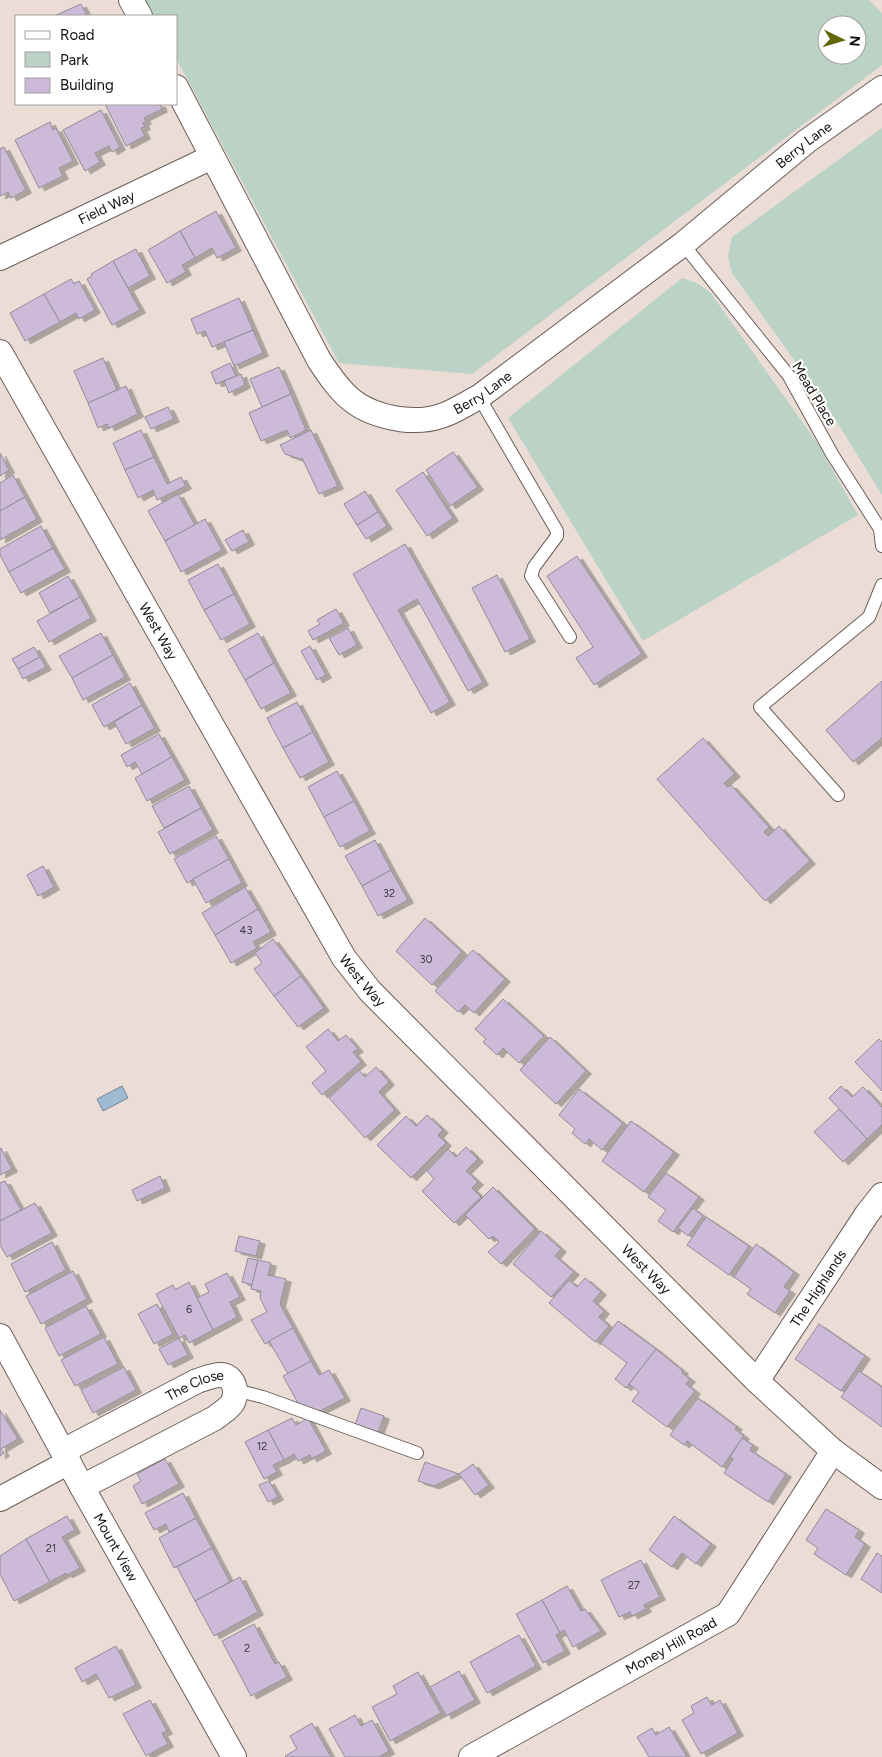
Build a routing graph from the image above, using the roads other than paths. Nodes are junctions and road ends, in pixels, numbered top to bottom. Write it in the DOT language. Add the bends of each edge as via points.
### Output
graph roads {
  1 [pos="131,0"];
  2 [pos="139,15"];
  3 [pos="882,88"];
  4 [pos="178,92"];
  5 [pos="212,158"];
  6 [pos="683,244"];
  7 [pos="0,258"];
  8 [pos="0,352"];
  9 [pos="479,397"];
  10 [pos="882,546"];
  11 [pos="882,585"];
  12 [pos="570,637"];
  13 [pos="838,795"];
  14 [pos="882,1195"];
  15 [pos="0,1336"];
  16 [pos="757,1381"];
  17 [pos="236,1390"];
  18 [pos="834,1451"];
  19 [pos="417,1453"];
  20 [pos="66,1456"];
  21 [pos="882,1487"];
  22 [pos="82,1488"];
  23 [pos="0,1499"];
  24 [pos="234,1757"];
  25 [pos="471,1757"];
  1 -- 2 [label="street"];
  3 -- 6 [label="street, Berry Lane" via="807,141"];
  4 -- 5 [label="street, Berry Lane"];
  5 -- 7 [label="street, Field Way"];
  5 -- 9 [label="street, Berry Lane" via="319,360 348,397 380,416 421,421 442,416"];
  6 -- 9 [label="street, Berry Lane"];
  6 -- 10 [label="lane, Mead Place" via="789,376 832,454 880,529"];
  8 -- 16 [label="street, West Way" via="344,958 370,991"];
  9 -- 12 [label="lane" via="557,531 557,536 534,566 531,576"];
  11 -- 13 [label="lane" via="868,617 760,707"];
  14 -- 16 [label="street, The Highlands"];
  15 -- 20 [label="street, Mount View"];
  16 -- 18 [label="street, West Way"];
  17 -- 19 [label="lane"];
  17 -- 20 [label="street, The Close" via="225,1376 197,1382"];
  17 -- 22 [label="street, The Close" via="232,1404 215,1418"];
  18 -- 21 [label="street, West Way"];
  18 -- 25 [label="street, Money Hill Road" via="728,1614"];
  20 -- 22 [label="street, Mount View"];
  20 -- 23 [label="street"];
  22 -- 24 [label="street, Mount View"];
}
